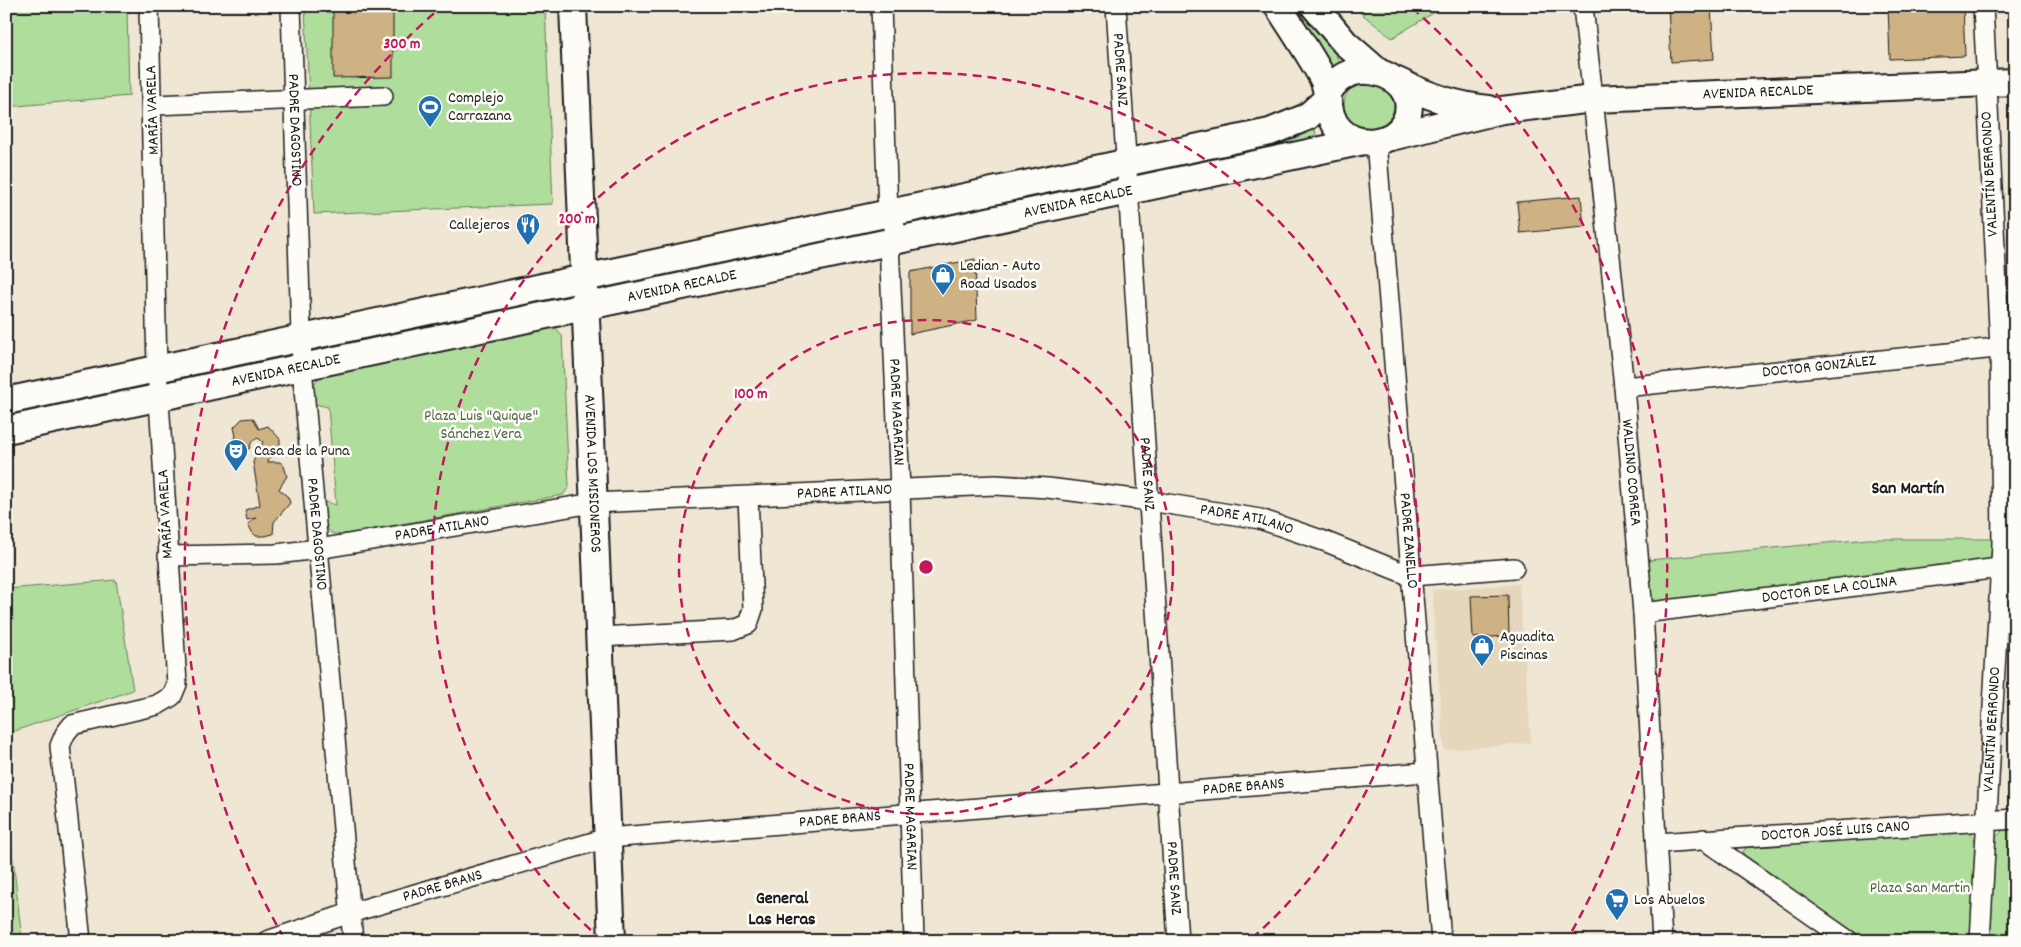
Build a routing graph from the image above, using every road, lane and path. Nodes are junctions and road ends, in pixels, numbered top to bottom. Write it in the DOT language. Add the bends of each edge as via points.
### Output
graph roads {
  1 [pos="149,6"];
  2 [pos="292,6"];
  3 [pos="558,6"];
  4 [pos="574,6"];
  5 [pos="881,6"];
  6 [pos="1116,6"];
  7 [pos="1278,6"];
  8 [pos="1314,6"];
  9 [pos="1583,6"];
  10 [pos="1983,6"];
  11 [pos="1387,76"];
  12 [pos="2015,82"];
  13 [pos="1985,83"];
  14 [pos="383,96"];
  15 [pos="1327,96"];
  16 [pos="294,99"];
  17 [pos="1593,99"];
  18 [pos="153,105"];
  19 [pos="1502,110"];
  20 [pos="1376,140"];
  21 [pos="1127,163"];
  22 [pos="1129,192"];
  23 [pos="888,214"];
  24 [pos="889,243"];
  25 [pos="576,280"];
  26 [pos="577,309"];
  27 [pos="300,338"];
  28 [pos="2007,347"];
  29 [pos="157,368"];
  30 [pos="302,368"];
  31 [pos="1624,387"];
  32 [pos="159,398"];
  33 [pos="6,401"];
  34 [pos="6,430"];
  35 [pos="900,489"];
  36 [pos="748,497"];
  37 [pos="1150,501"];
  38 [pos="585,504"];
  39 [pos="318,550"];
  40 [pos="168,556"];
  41 [pos="2007,565"];
  42 [pos="1514,568"];
  43 [pos="1411,576"];
  44 [pos="1643,613"];
  45 [pos="599,637"];
  46 [pos="1426,772"];
  47 [pos="1168,793"];
  48 [pos="909,813"];
  49 [pos="2015,819"];
  50 [pos="1986,821"];
  51 [pos="599,840"];
  52 [pos="1703,840"];
  53 [pos="1657,843"];
  54 [pos="350,913"];
  55 [pos="81,941"];
  56 [pos="267,941"];
  57 [pos="353,941"];
  58 [pos="595,941"];
  59 [pos="612,941"];
  60 [pos="914,941"];
  61 [pos="1178,941"];
  62 [pos="1440,941"];
  63 [pos="1662,941"];
  64 [pos="1849,941"];
  65 [pos="1980,941"];
  1 -- 18 [label="street, MARÍA VARELA"];
  2 -- 16 [label="street, PADRE DAGOSTINO"];
  3 -- 25 [label="main road, AVENIDA LOS MISIONEROS"];
  4 -- 25 [label="main road, AVENIDA LOS MISIONEROS"];
  5 -- 23 [label="street, PADRE MAGARIAN"];
  6 -- 21 [label="street, PADRE SANZ"];
  7 -- 15 [label="main road" via="1321,76"];
  8 -- 11 [label="main road" via="1345,43"];
  9 -- 17 [label="street, WALDINO CORREA"];
  10 -- 13 [label="street, VALENTÍN BERRONDO"];
  11 -- 15 [label="main road" via="1363,70 1349,73 1338,80"];
  11 -- 19 [label="main road, AVENIDA RECALDE" via="1447,102 1464,107"];
  11 -- 20 [label="main road" via="1404,92 1408,113 1401,128"];
  12 -- 13 [label="main road, AVENIDA RECALDE"];
  13 -- 17 [label="main road, AVENIDA RECALDE"];
  13 -- 28 [label="street, VALENTÍN BERRONDO"];
  14 -- 16 [label="street"];
  15 -- 20 [label="main road" via="1333,120 1339,129"];
  15 -- 21 [label="main road, AVENIDA RECALDE" via="1307,116 1270,132"];
  16 -- 18 [label="street"];
  16 -- 27 [label="street, PADRE DAGOSTINO"];
  17 -- 19 [label="main road, AVENIDA RECALDE"];
  17 -- 31 [label="street, WALDINO CORREA"];
  18 -- 29 [label="street, MARÍA VARELA"];
  19 -- 20 [label="main road, AVENIDA RECALDE"];
  20 -- 22 [label="main road, AVENIDA RECALDE"];
  20 -- 43 [label="street, PADRE ZANELLO"];
  21 -- 22 [label="street, PADRE SANZ"];
  21 -- 23 [label="main road, AVENIDA RECALDE"];
  22 -- 24 [label="main road, AVENIDA RECALDE"];
  22 -- 37 [label="street, PADRE SANZ"];
  23 -- 24 [label="street, PADRE MAGARIAN" via="895,227"];
  23 -- 25 [label="main road, AVENIDA RECALDE"];
  24 -- 26 [label="main road, AVENIDA RECALDE"];
  24 -- 35 [label="street, PADRE MAGARIAN"];
  25 -- 26 [label="main road, AVENIDA LOS MISIONEROS"];
  25 -- 27 [label="main road, AVENIDA RECALDE"];
  26 -- 30 [label="main road, AVENIDA RECALDE"];
  26 -- 38 [label="main road, AVENIDA LOS MISIONEROS"];
  27 -- 29 [label="main road, AVENIDA RECALDE"];
  27 -- 30 [label="street, PADRE DAGOSTINO"];
  28 -- 31 [label="street, DOCTOR GONZÁLEZ"];
  28 -- 41 [label="street, VALENTÍN BERRONDO" via="2002,544"];
  29 -- 32 [label="street, MARÍA VARELA"];
  29 -- 33 [label="main road, AVENIDA RECALDE"];
  30 -- 32 [label="main road, AVENIDA RECALDE"];
  30 -- 39 [label="street, PADRE DAGOSTINO"];
  31 -- 44 [label="street, WALDINO CORREA"];
  32 -- 34 [label="main road, AVENIDA RECALDE"];
  32 -- 40 [label="street, MARÍA VARELA"];
  35 -- 36 [label="street, PADRE ATILANO"];
  35 -- 37 [label="street, PADRE ATILANO" via="1048,488"];
  35 -- 48 [label="street, PADRE MAGARIAN"];
  36 -- 38 [label="street, PADRE ATILANO"];
  36 -- 45 [label="street" via="753,609 748,624 733,630"];
  37 -- 43 [label="street, PADRE ATILANO" via="1260,519"];
  37 -- 47 [label="street, PADRE SANZ"];
  38 -- 39 [label="street, PADRE ATILANO"];
  38 -- 45 [label="main road, AVENIDA LOS MISIONEROS"];
  38 -- 51 [label="main road, AVENIDA LOS MISIONEROS"];
  39 -- 40 [label="street, PADRE ATILANO"];
  39 -- 54 [label="street, PADRE DAGOSTINO"];
  40 -- 55 [label="street, MARÍA VARELA" via="177,684 172,696 157,705 72,725 60,746"];
  41 -- 44 [label="street, DOCTOR DE LA COLINA"];
  41 -- 50 [label="street, VALENTÍN BERRONDO"];
  42 -- 43 [label="street, PADRE ATILANO"];
  43 -- 46 [label="street, PADRE ZANELLO"];
  44 -- 53 [label="street, WALDINO CORREA"];
  45 -- 51 [label="main road, AVENIDA LOS MISIONEROS"];
  46 -- 47 [label="street, PADRE BRANS"];
  46 -- 62 [label="street, PADRE ZANELLO"];
  47 -- 48 [label="street, PADRE BRANS"];
  47 -- 61 [label="street, PADRE SANZ"];
  48 -- 51 [label="street, PADRE BRANS"];
  48 -- 60 [label="street, PADRE MAGARIAN"];
  49 -- 50 [label="street, DOCTOR JOSÉ LUIS CANO"];
  50 -- 52 [label="street, DOCTOR JOSÉ LUIS CANO"];
  50 -- 65 [label="street, VALENTÍN BERRONDO"];
  51 -- 54 [label="street, PADRE BRANS"];
  51 -- 58 [label="main road, AVENIDA LOS MISIONEROS"];
  51 -- 59 [label="main road, AVENIDA LOS MISIONEROS"];
  52 -- 53 [label="street, DOCTOR JOSÉ LUIS CANO"];
  52 -- 64 [label="street"];
  53 -- 63 [label="street, WALDINO CORREA"];
  54 -- 56 [label="street, PADRE BRANS"];
  54 -- 57 [label="street, PADRE DAGOSTINO"];
}
